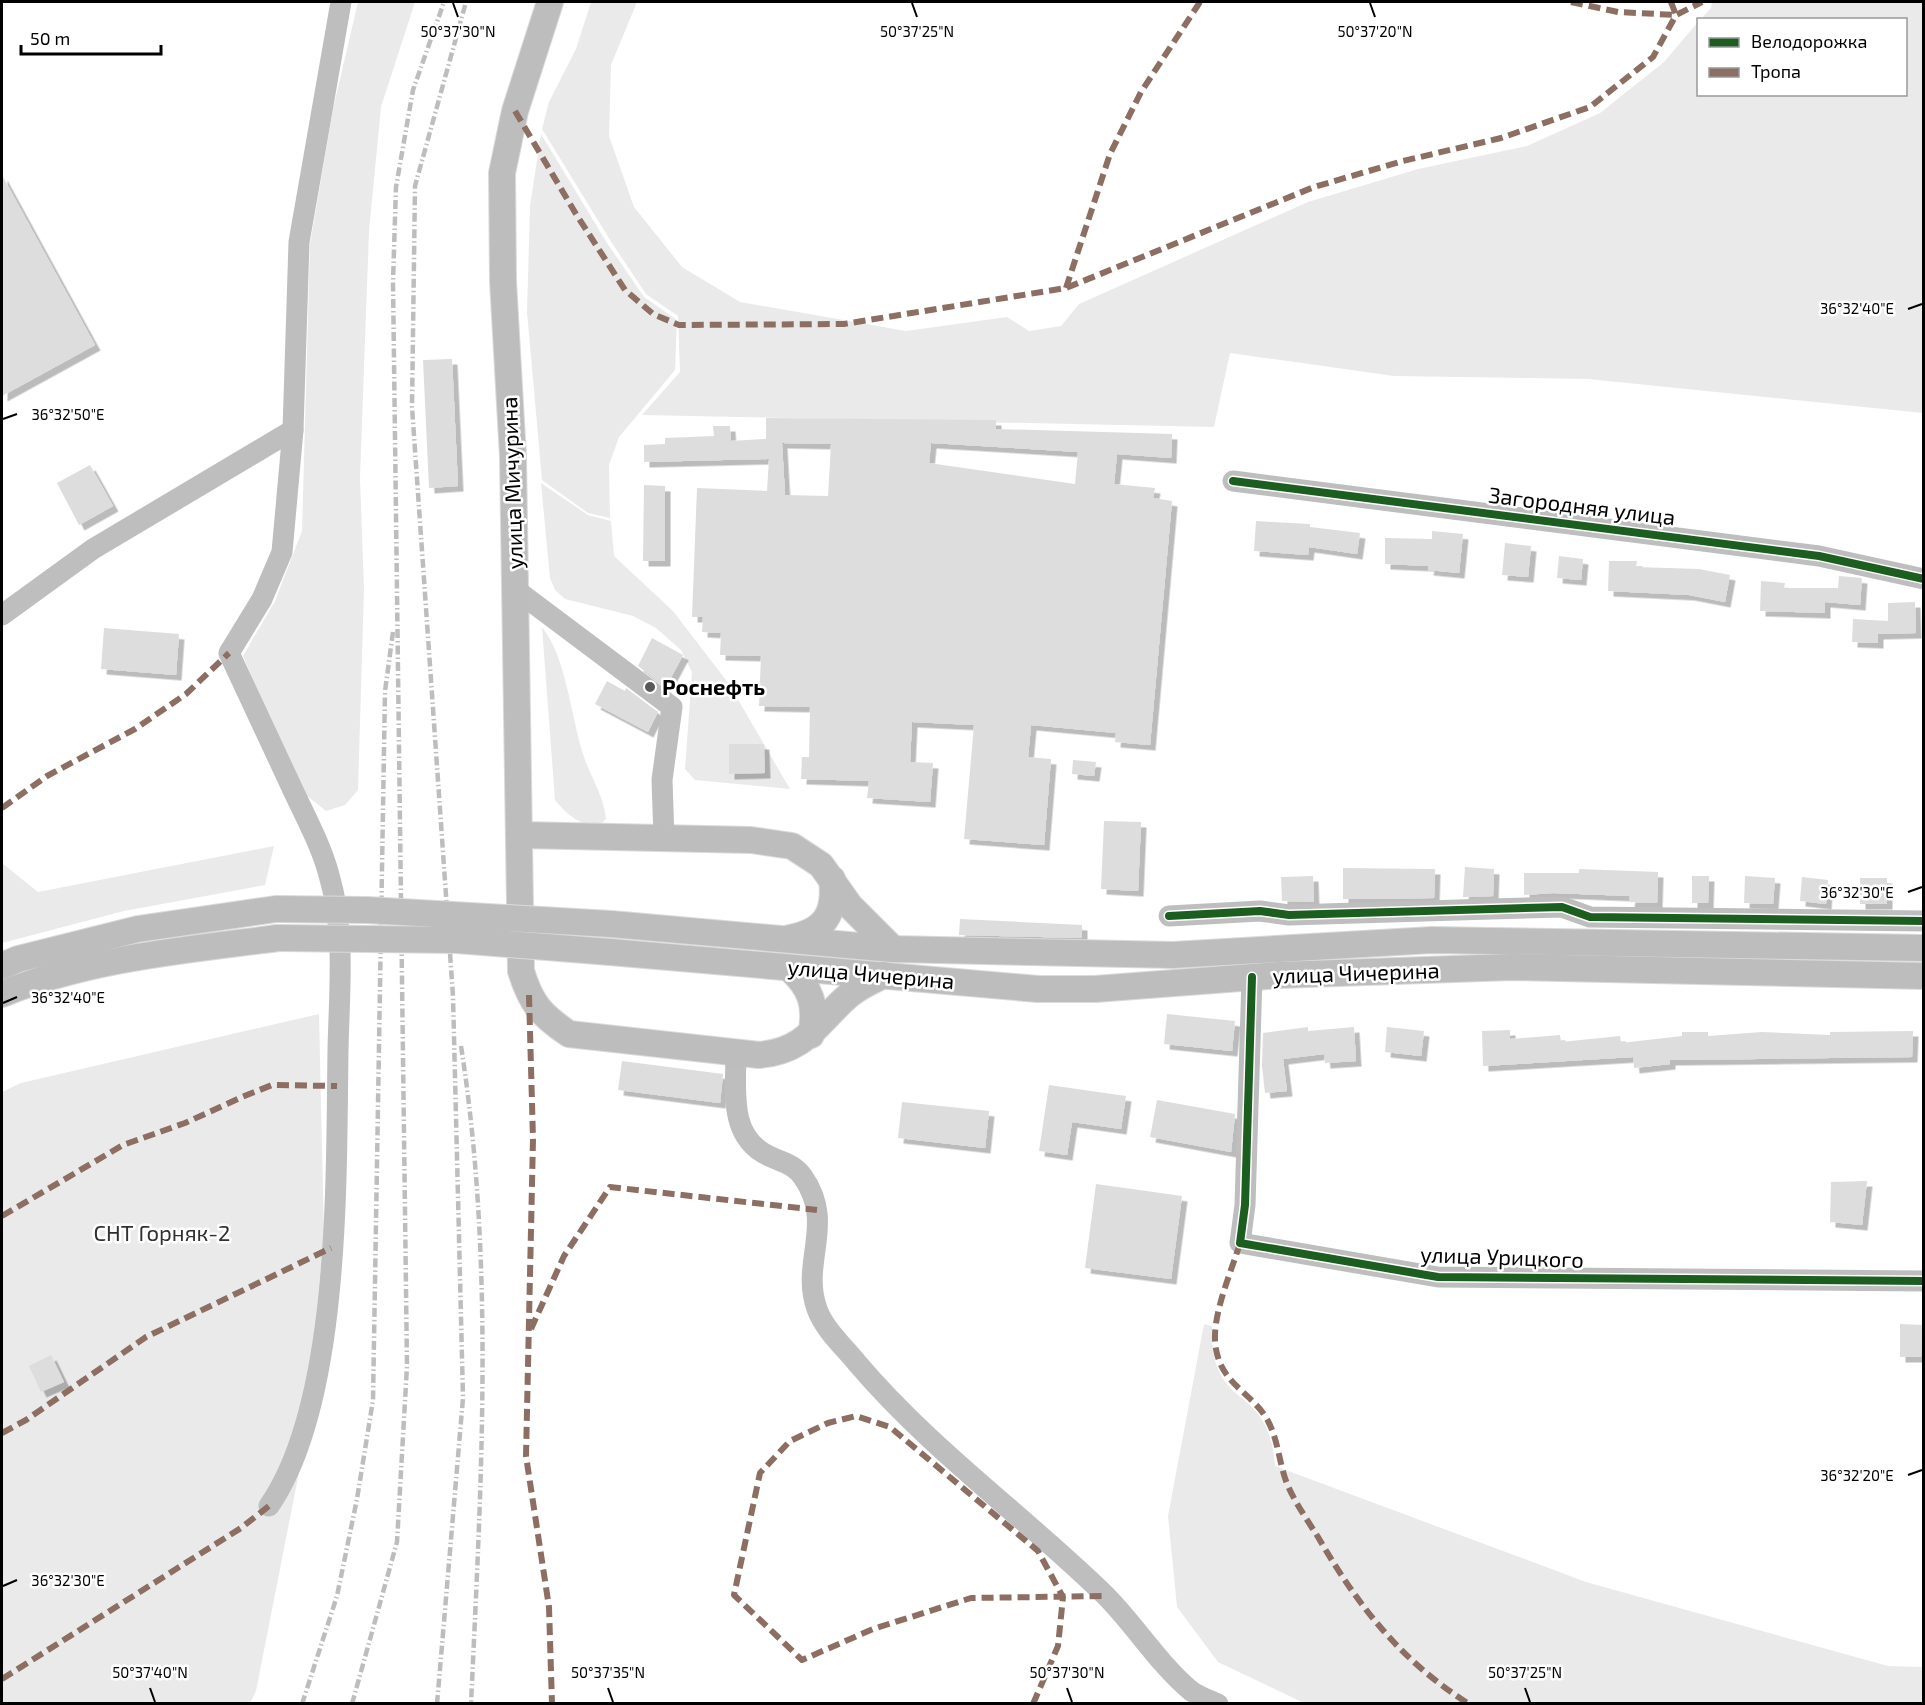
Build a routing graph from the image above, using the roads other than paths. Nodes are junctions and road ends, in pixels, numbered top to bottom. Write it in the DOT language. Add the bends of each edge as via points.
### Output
graph roads {
  1 [pos="341,2"];
  2 [pos="550,2"];
  3 [pos="293,430"];
  4 [pos="1233,481"];
  5 [pos="1923,579"];
  6 [pos="516,590"];
  7 [pos="2,615"];
  8 [pos="521,835"];
  9 [pos="664,838"];
  10 [pos="832,879"];
  11 [pos="1169,916"];
  12 [pos="1923,921"];
  13 [pos="787,939"];
  14 [pos="1923,948"];
  15 [pos="893,949"];
  16 [pos="2,966"];
  17 [pos="789,968"];
  18 [pos="884,975"];
  19 [pos="1923,976"];
  20 [pos="1252,977"];
  21 [pos="2,994"];
  22 [pos="811,1035"];
  23 [pos="736,1052"];
  24 [pos="1923,1281"];
  25 [pos="269,1506"];
  26 [pos="1218,1704"];
  1 -- 3 [label="street" via="299,243"];
  2 -- 6 [label="main road, улица Мичурина" via="515,111 502,173"];
  3 -- 7 [label="street" via="93,549"];
  3 -- 25 [label="street" via="282,552 262,599 229,653 329,875 338,915 341,968 329,1289 317,1374 303,1430 285,1482"];
  4 -- 5 [label="street, Загородняя улица" via="1807,554"];
  6 -- 8 [label="main road, улица Мичурина"];
  6 -- 9 [label="street" via="672,707 662,780"];
  8 -- 9 [label="main road"];
  8 -- 23 [label="main road, улица Мичурина" via="521,971 529,995 545,1018 569,1034"];
  9 -- 10 [label="main road" via="752,840 792,846 809,855"];
  10 -- 13 [label="main road" via="834,898 827,918 810,934"];
  10 -- 15 [label="main road" via="857,914"];
  11 -- 12 [label="street" via="1562,907 1590,917"];
  13 -- 15 [label="main road, улица Чичерина"];
  13 -- 16 [label="main road, улица Чичерина, bridge" via="378,910 276,909 138,929"];
  14 -- 15 [label="main road, улица Чичерина" via="1432,940 1173,956"];
  17 -- 18 [label="main road, улица Чичерина"];
  17 -- 21 [label="main road, улица Чичерина, bridge" via="457,940 278,938 142,955 25,984"];
  17 -- 22 [label="main road" via="805,982 814,999"];
  18 -- 20 [label="main road, улица Чичерина" via="1038,989"];
  18 -- 22 [label="main road" via="849,995"];
  19 -- 20 [label="main road, улица Чичерина" via="1512,967"];
  20 -- 24 [label="street, улица Урицкого" via="1245,1205 1240,1243 1438,1277"];
  22 -- 23 [label="main road" via="778,1053"];
  23 -- 26 [label="street" via="740,1128 755,1148 790,1164 803,1177 817,1210 819,1230 811,1281 817,1310 835,1337 894,1406 1106,1596 1191,1691"];
}
